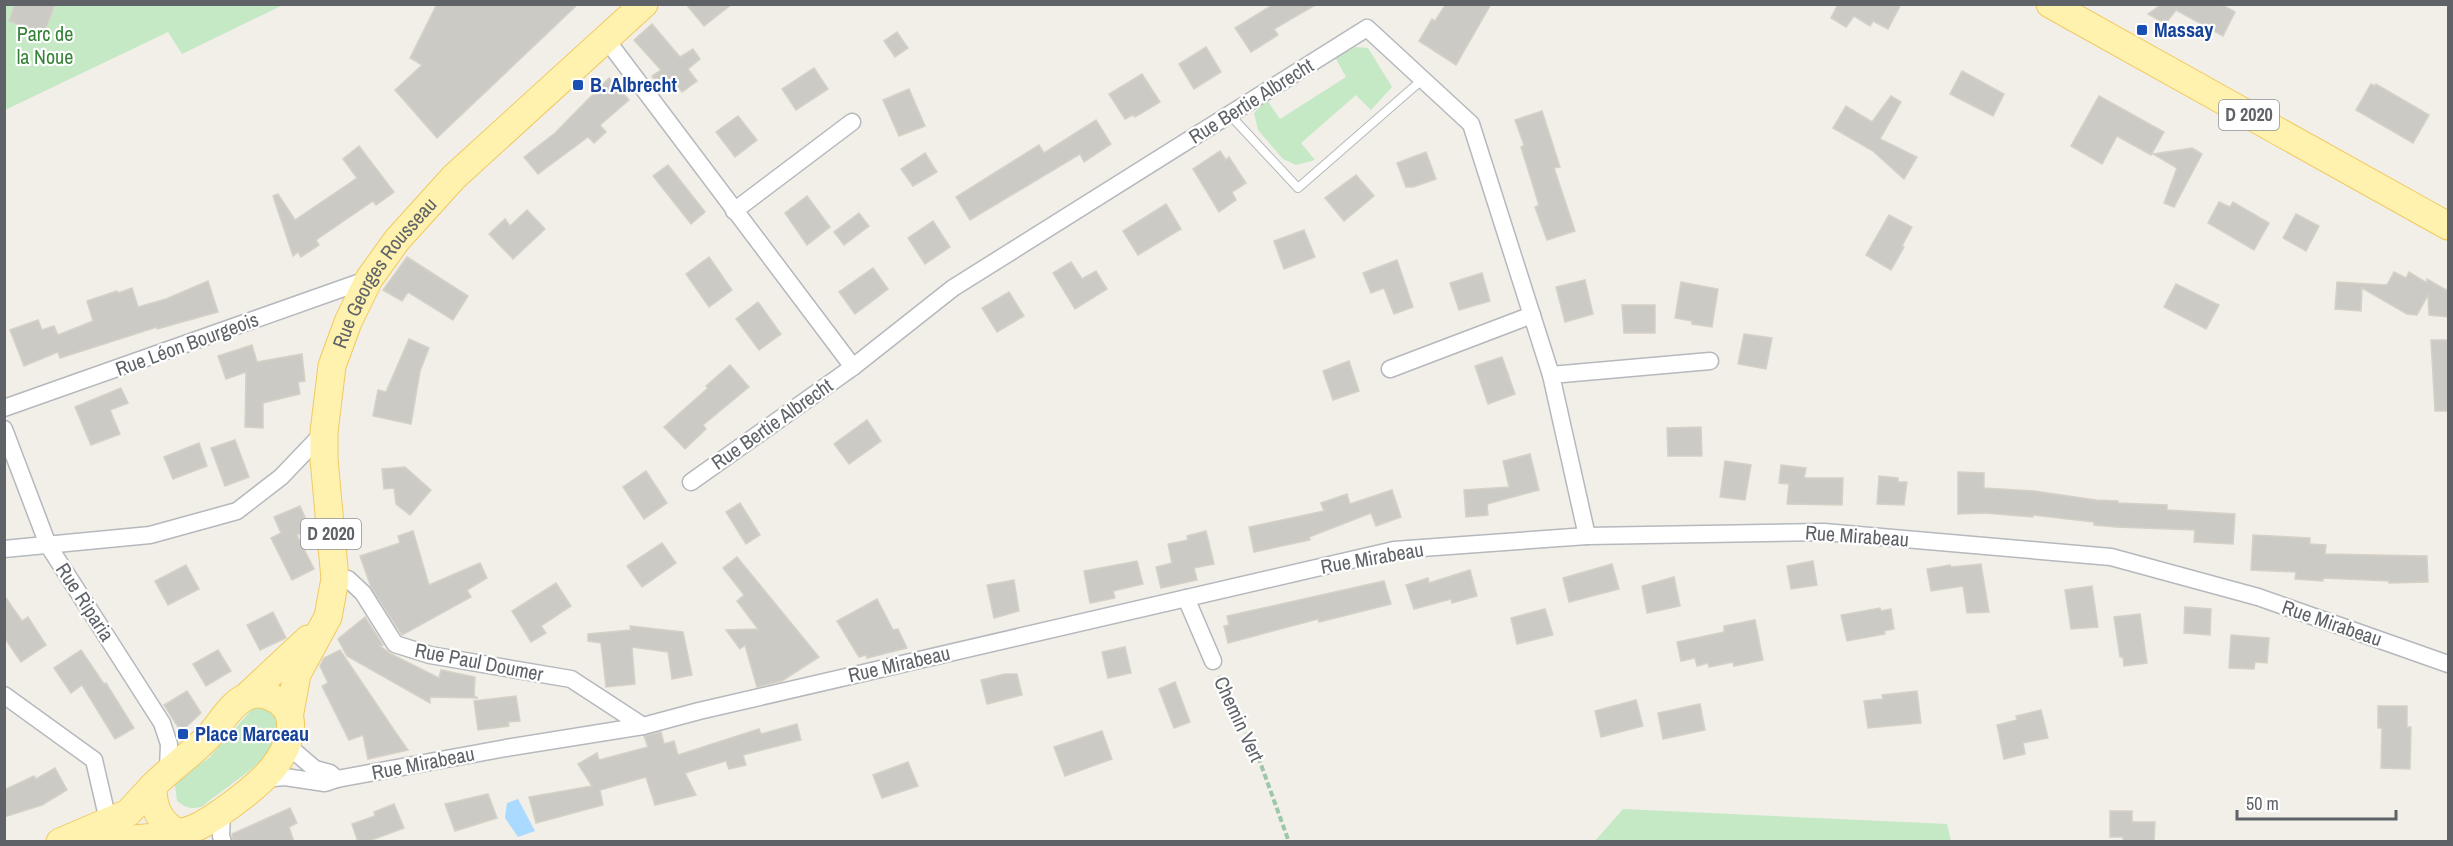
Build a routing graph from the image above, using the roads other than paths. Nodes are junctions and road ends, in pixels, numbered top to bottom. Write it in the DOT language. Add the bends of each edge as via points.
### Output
graph roads {
  1 [pos="644,4"];
  2 [pos="2050,4"];
  3 [pos="606,39"];
  4 [pos="1423,80"];
  5 [pos="1229,114"];
  6 [pos="852,122"];
  7 [pos="734,211"];
  8 [pos="2448,226"];
  9 [pos="369,279"];
  10 [pos="1532,315"];
  11 [pos="1710,361"];
  12 [pos="853,367"];
  13 [pos="1390,369"];
  14 [pos="1551,375"];
  15 [pos="4,408"];
  16 [pos="4,429"];
  17 [pos="324,432"];
  18 [pos="691,482"];
  19 [pos="1587,536"];
  20 [pos="48,545"];
  21 [pos="4,549"];
  22 [pos="335,579"];
  23 [pos="1186,598"];
  24 [pos="319,632"];
  25 [pos="1213,662"];
  26 [pos="2448,664"];
  27 [pos="4,695"];
  28 [pos="246,697"];
  29 [pos="290,712"];
  30 [pos="643,726"];
  31 [pos="287,745"];
  32 [pos="160,778"];
  33 [pos="262,779"];
  34 [pos="337,780"];
  35 [pos="222,811"];
  36 [pos="111,835"];
  37 [pos="188,835"];
  38 [pos="60,842"];
  39 [pos="224,842"];
  1 -- 3 [label="main road, Rue Georges Rousseau / D 2020"];
  2 -- 8 [label="main road, D 2020"];
  3 -- 7 [label="street, Rue Bertie Albrecht"];
  3 -- 9 [label="main road, Rue Georges Rousseau / D 2020" via="454,177 397,240"];
  4 -- 5 [label="street, Rue Bertie Albrecht" via="1367,28"];
  4 -- 5 [label="lane" via="1298,188"];
  4 -- 10 [label="street, Rue Bertie Albrecht" via="1471,124"];
  5 -- 12 [label="street, Rue Bertie Albrecht" via="953,288"];
  6 -- 7 [label="street"];
  7 -- 12 [label="street, Rue Bertie Albrecht"];
  9 -- 15 [label="street, Rue Léon Bourgeois"];
  9 -- 17 [label="main road, Rue Georges Rousseau / D 2020" via="332,366"];
  10 -- 13 [label="street"];
  10 -- 14 [label="street, Rue Bertie Albrecht"];
  11 -- 14 [label="street"];
  12 -- 18 [label="street, Rue Bertie Albrecht"];
  14 -- 19 [label="street, Rue Bertie Albrecht"];
  16 -- 20 [label="street, Rue Riparia"];
  17 -- 20 [label="street" via="281,477 237,511 150,535"];
  17 -- 22 [label="main road, Rue Georges Rousseau / D 2020"];
  19 -- 23 [label="street, Rue Mirabeau" via="1394,550"];
  19 -- 26 [label="street, Rue Mirabeau" via="1824,532 2111,557 2258,597"];
  20 -- 21 [label="street"];
  20 -- 32 [label="street, Rue Riparia" via="162,723 169,744"];
  22 -- 24 [label="main road, Rue Georges Rousseau / D 2020" via="328,617"];
  22 -- 30 [label="street, Rue Paul Doumer" via="348,579 363,593 395,644 430,656 571,679"];
  23 -- 25 [label="street, Chemin Vert"];
  23 -- 30 [label="street, Rue Mirabeau"];
  24 -- 28 [label="main road"];
  24 -- 29 [label="main road, D 2020" via="297,674"];
  27 -- 36 [label="street" via="94,760"];
  28 -- 29 [label="main road" via="265,694 284,703"];
  28 -- 32 [label="main road" via="206,739"];
  29 -- 31 [label="main road"];
  30 -- 34 [label="street, Rue Mirabeau"];
  31 -- 33 [label="main road"];
  31 -- 34 [label="street" via="315,769 330,773"];
  32 -- 36 [label="main road"];
  32 -- 37 [label="main road" via="153,802 158,816 167,826"];
  33 -- 34 [label="street, Rue Mirabeau" via="285,777 325,783"];
  33 -- 35 [label="main road"];
  35 -- 37 [label="main road"];
  35 -- 39 [label="street"];
  36 -- 37 [label="main road"];
  36 -- 38 [label="main road"];
}
